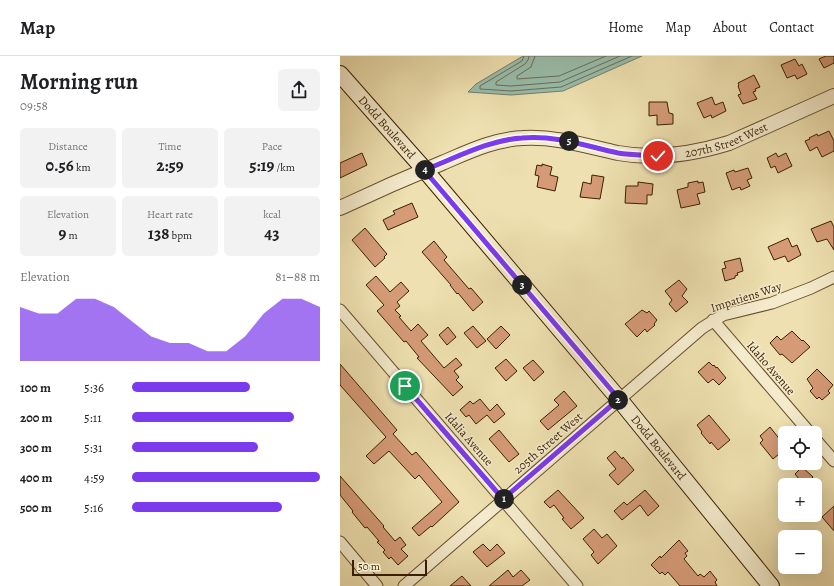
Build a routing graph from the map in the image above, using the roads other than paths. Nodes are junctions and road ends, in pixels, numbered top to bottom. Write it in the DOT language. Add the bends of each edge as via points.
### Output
graph roads {
  1 [pos="340,74"];
  2 [pos="834,96"];
  3 [pos="424,170"];
  4 [pos="340,208"];
  5 [pos="834,277"];
  6 [pos="340,310"];
  7 [pos="713,320"];
  8 [pos="619,399"];
  9 [pos="804,426"];
  10 [pos="822,447"];
  11 [pos="834,461"];
  12 [pos="503,499"];
  13 [pos="340,542"];
  14 [pos="377,586"];
  15 [pos="404,586"];
  16 [pos="577,586"];
  17 [pos="771,586"];
  1 -- 3 [label="main road, Dodd Boulevard"];
  2 -- 3 [label="street, 207th Street West" via="729,143 696,152 639,155 562,140 521,138 482,146"];
  3 -- 4 [label="street, 207th Street West"];
  3 -- 8 [label="main road, Dodd Boulevard"];
  5 -- 7 [label="street, Impatiens Way" via="772,303 723,315"];
  6 -- 12 [label="street, Idalia Avenue"];
  7 -- 8 [label="street, Impatiens Way"];
  7 -- 9 [label="street, Idaho Avenue"];
  8 -- 12 [label="street, 205th Street West"];
  8 -- 17 [label="main road, Dodd Boulevard"];
  10 -- 11 [label="street"];
  12 -- 15 [label="street, 205th Street West"];
  12 -- 16 [label="street, Idalia Avenue"];
  13 -- 14 [label="street"];
}
